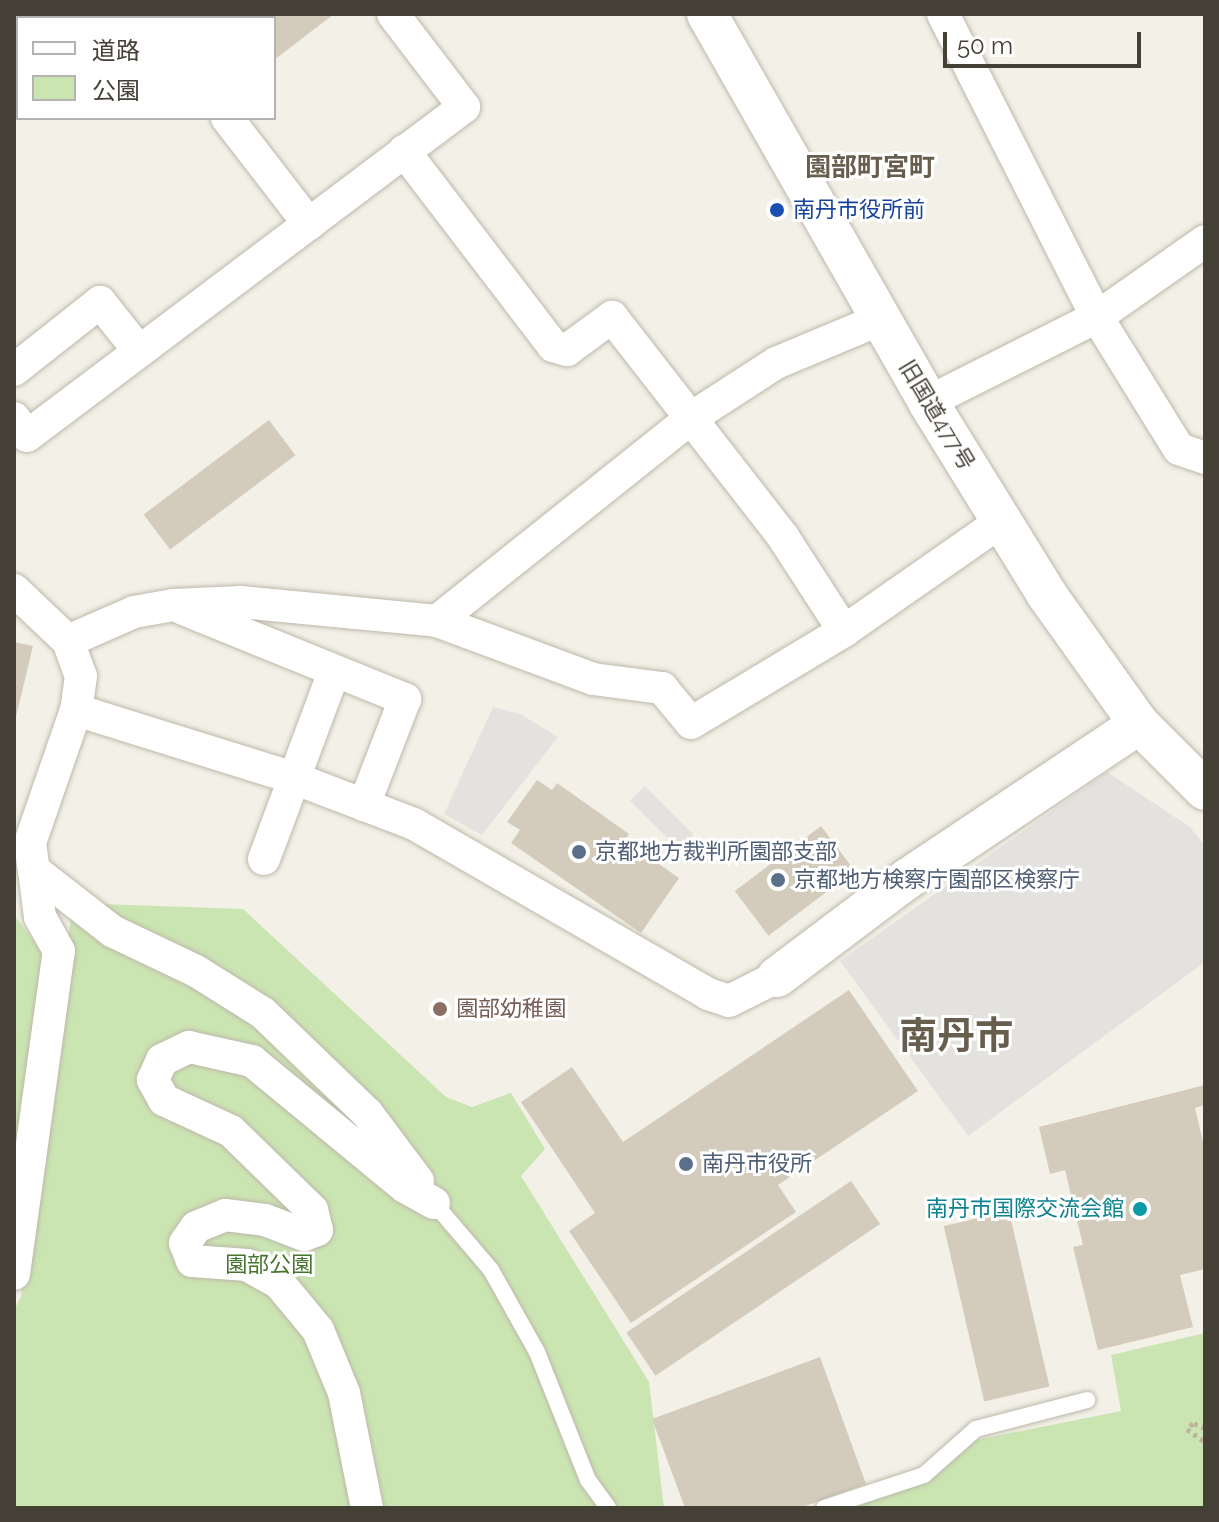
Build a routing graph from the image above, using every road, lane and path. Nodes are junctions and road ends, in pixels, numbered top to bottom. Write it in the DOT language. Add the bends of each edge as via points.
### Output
graph roads {
  1 [pos="393,14"];
  2 [pos="707,14"];
  3 [pos="943,14"];
  4 [pos="229,120"];
  5 [pos="404,151"];
  6 [pos="309,224"];
  7 [pos="1205,241"];
  8 [pos="1097,317"];
  9 [pos="881,319"];
  10 [pos="139,351"];
  11 [pos="14,370"];
  12 [pos="928,402"];
  13 [pos="14,418"];
  14 [pos="691,418"];
  15 [pos="1205,458"];
  16 [pos="1000,522"];
  17 [pos="14,590"];
  18 [pos="173,605"];
  19 [pos="437,621"];
  20 [pos="844,631"];
  21 [pos="68,641"];
  22 [pos="334,672"];
  23 [pos="76,710"];
  24 [pos="1139,724"];
  25 [pos="291,777"];
  26 [pos="1205,790"];
  27 [pos="364,805"];
  28 [pos="264,859"];
  29 [pos="34,870"];
  30 [pos="777,977"];
  31 [pos="434,1203"];
  32 [pos="14,1274"];
  33 [pos="1087,1400"];
  34 [pos="1205,1428"];
  35 [pos="1205,1442"];
  36 [pos="367,1508"];
  37 [pos="608,1508"];
  38 [pos="824,1508"];
  1 -- 5 [label="street" via="464,107"];
  2 -- 9 [label="street, 旧国道477号"];
  3 -- 8 [label="street"];
  4 -- 6 [label="street"];
  5 -- 6 [label="street"];
  5 -- 14 [label="street" via="553,346 567,350 612,317"];
  6 -- 10 [label="street"];
  7 -- 8 [label="street"];
  8 -- 12 [label="street"];
  8 -- 15 [label="street" via="1179,449"];
  9 -- 12 [label="street, 旧国道477号"];
  9 -- 14 [label="street" via="776,363"];
  10 -- 11 [label="street" via="100,302"];
  10 -- 13 [label="street" via="27,436"];
  12 -- 16 [label="street, 旧国道477号"];
  14 -- 19 [label="street"];
  14 -- 20 [label="street" via="783,537"];
  16 -- 20 [label="street"];
  16 -- 24 [label="street, 旧国道477号"];
  17 -- 21 [label="street"];
  18 -- 19 [label="street" via="241,602"];
  18 -- 21 [label="street" via="134,612"];
  18 -- 22 [label="street"];
  19 -- 20 [label="street" via="593,679 662,688 691,723"];
  21 -- 23 [label="street" via="81,676"];
  22 -- 25 [label="street"];
  22 -- 27 [label="street" via="405,699"];
  23 -- 25 [label="street"];
  23 -- 29 [label="street" via="30,843"];
  24 -- 26 [label="street, 旧国道477号"];
  24 -- 30 [label="street" via="907,879"];
  25 -- 27 [label="street"];
  25 -- 28 [label="street"];
  27 -- 30 [label="street" via="414,824 708,994 729,1001"];
  29 -- 31 [label="street" via="112,931 196,971 263,1013 367,1113"];
  29 -- 32 [label="street" via="40,917 59,951"];
  31 -- 36 [label="street" via="405,1187 252,1061 189,1047 162,1060 153,1080 164,1100 231,1131 312,1210 317,1230 304,1235 265,1220 225,1215 196,1227 185,1243 192,1261 247,1265 279,1283 318,1330 344,1393"];
  31 -- 37 [label="lane" via="491,1270 537,1352 588,1480"];
  33 -- 38 [label="lane" via="976,1429 924,1475"];
  34 -- 35 [label="path" via="1193,1423 1187,1429"];
}
